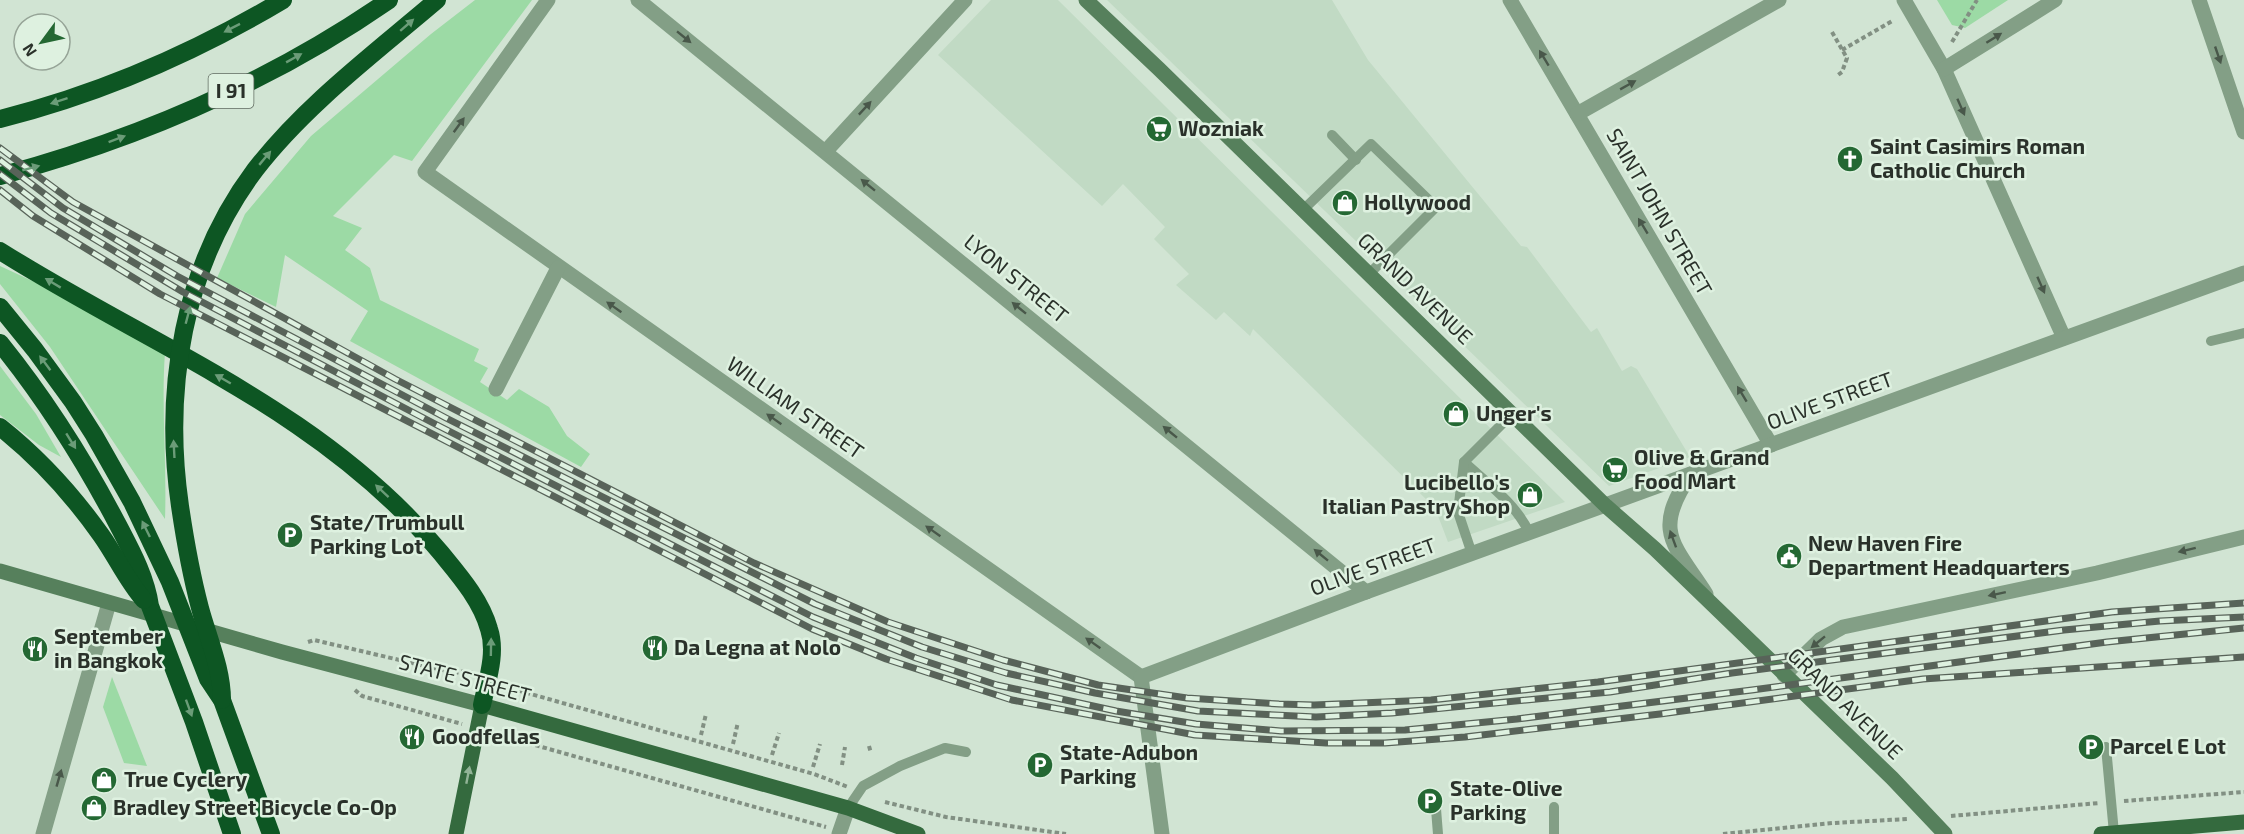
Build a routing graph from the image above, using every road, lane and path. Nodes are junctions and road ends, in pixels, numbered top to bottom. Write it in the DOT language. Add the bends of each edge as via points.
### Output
graph roads {
  1 [pos="284,0"];
  2 [pos="389,0"];
  3 [pos="436,0"];
  4 [pos="548,0"];
  5 [pos="638,0"];
  6 [pos="965,0"];
  7 [pos="1086,0"];
  8 [pos="1510,0"];
  9 [pos="1779,0"];
  10 [pos="1904,0"];
  11 [pos="1977,0"];
  12 [pos="2055,0"];
  13 [pos="2199,0"];
  14 [pos="1893,20"];
  15 [pos="1832,32"];
  16 [pos="1952,42"];
  17 [pos="1842,50"];
  18 [pos="1944,69"];
  19 [pos="1838,75"];
  20 [pos="1577,114"];
  21 [pos="3,118"];
  22 [pos="2244,132"];
  23 [pos="1332,135"];
  24 [pos="826,151"];
  25 [pos="1356,160"];
  26 [pos="0,176"];
  27 [pos="1304,209"];
  28 [pos="0,251"];
  29 [pos="558,268"];
  30 [pos="2244,273"];
  31 [pos="1370,274"];
  32 [pos="0,307"];
  33 [pos="2244,333"];
  34 [pos="2064,338"];
  35 [pos="2211,341"];
  36 [pos="0,343"];
  37 [pos="496,389"];
  38 [pos="1513,413"];
  39 [pos="0,427"];
  40 [pos="1771,445"];
  41 [pos="1464,462"];
  42 [pos="1691,474"];
  43 [pos="1606,506"];
  44 [pos="1529,532"];
  45 [pos="2244,537"];
  46 [pos="1472,554"];
  47 [pos="0,571"];
  48 [pos="1366,592"];
  49 [pos="109,603"];
  50 [pos="150,606"];
  51 [pos="1714,607"];
  52 [pos="282,652"];
  53 [pos="210,665"];
  54 [pos="1784,675"];
  55 [pos="488,677"];
  56 [pos="1141,677"];
  57 [pos="354,689"];
  58 [pos="482,705"];
  59 [pos="706,714"];
  60 [pos="738,722"];
  61 [pos="477,728"];
  62 [pos="778,733"];
  63 [pos="701,735"];
  64 [pos="733,744"];
  65 [pos="820,744"];
  66 [pos="870,746"];
  67 [pos="845,747"];
  68 [pos="2106,747"];
  69 [pos="966,752"];
  70 [pos="871,753"];
  71 [pos="772,755"];
  72 [pos="842,765"];
  73 [pos="813,767"];
  74 [pos="859,792"];
  75 [pos="2244,792"];
  76 [pos="2112,802"];
  77 [pos="1554,807"];
  78 [pos="848,808"];
  79 [pos="1436,809"];
  80 [pos="1931,818"];
  81 [pos="2244,822"];
  82 [pos="2206,830"];
  83 [pos="832,831"];
  84 [pos="2159,831"];
  85 [pos="2108,833"];
  86 [pos="42,834"];
  87 [pos="232,834"];
  88 [pos="271,834"];
  89 [pos="456,834"];
  90 [pos="918,834"];
  91 [pos="1066,834"];
  92 [pos="1162,834"];
  93 [pos="1438,834"];
  94 [pos="1554,834"];
  95 [pos="1723,834"];
  96 [pos="1945,834"];
  1 -- 21 [label="highway, I 91, one-way" via="142,70"];
  26 -- 2 [label="highway, I 91, one-way" via="150,127 220,96 290,61"];
  53 -- 3 [label="highway, one-way" via="178,492 174,433 180,344 195,291 211,246 255,170 290,131"];
  29 -- 4 [label="street, WILLIAM STREET, one-way" via="425,172"];
  5 -- 24 [label="street, LYON STREET, one-way"];
  24 -- 6 [label="street, one-way"];
  7 -- 27 [label="main road, GRAND AVENUE"];
  20 -- 8 [label="street, SAINT JOHN STREET, one-way"];
  20 -- 9 [label="street, one-way"];
  10 -- 18 [label="street"];
  11 -- 16 [label="path"];
  18 -- 12 [label="street, one-way"];
  13 -- 22 [label="street, one-way"];
  14 -- 17 [label="path"];
  15 -- 17 [label="path"];
  17 -- 19 [label="path" via="1847,58"];
  18 -- 34 [label="street, one-way"];
  40 -- 20 [label="street, SAINT JOHN STREET, one-way"];
  23 -- 25 [label="lane"];
  48 -- 24 [label="street, LYON STREET, one-way"];
  25 -- 27 [label="lane"];
  25 -- 31 [label="lane" via="1371,144 1436,207"];
  27 -- 31 [label="main road, GRAND AVENUE"];
  55 -- 28 [label="highway, one-way" via="492,644 481,609 432,542 363,474 288,417"];
  29 -- 37 [label="street"];
  56 -- 29 [label="street, WILLIAM STREET, one-way"];
  30 -- 34 [label="street, OLIVE STREET"];
  31 -- 38 [label="main road, GRAND AVENUE"];
  53 -- 32 [label="highway, one-way" via="132,502 94,435 50,370"];
  33 -- 35 [label="lane"];
  34 -- 40 [label="street, OLIVE STREET"];
  36 -- 50 [label="highway, one-way" via="70,440 113,515 142,574"];
  38 -- 41 [label="lane"];
  38 -- 43 [label="main road, GRAND AVENUE"];
  39 -- 50 [label="highway" via="68,492"];
  40 -- 42 [label="street, OLIVE STREET"];
  41 -- 44 [label="lane" via="1509,502"];
  41 -- 46 [label="lane" via="1458,512"];
  42 -- 43 [label="street, OLIVE STREET"];
  51 -- 42 [label="street, GRAND AVENUE, one-way" via="1675,547 1669,527 1669,515"];
  43 -- 44 [label="street, OLIVE STREET"];
  43 -- 51 [label="main road, GRAND AVENUE"];
  44 -- 46 [label="street, OLIVE STREET"];
  45 -- 54 [label="street, one-way" via="1843,627 1821,639"];
  46 -- 48 [label="street, OLIVE STREET"];
  47 -- 49 [label="main road, STATE STREET"];
  48 -- 56 [label="street, OLIVE STREET"];
  49 -- 52 [label="main road, STATE STREET"];
  86 -- 49 [label="street, one-way"];
  50 -- 87 [label="highway, one-way"];
  51 -- 54 [label="main road, GRAND AVENUE"];
  52 -- 55 [label="path" via="314,640"];
  52 -- 58 [label="main road, STATE STREET"];
  53 -- 88 [label="highway" via="222,688 222,700"];
  54 -- 80 [label="main road, GRAND AVENUE"];
  55 -- 58 [label="highway"];
  55 -- 74 [label="path" via="513,689 814,774"];
  56 -- 92 [label="street"];
  57 -- 61 [label="path" via="363,696"];
  58 -- 61 [label="main road"];
  58 -- 78 [label="main road, STATE STREET"];
  59 -- 63 [label="path"];
  60 -- 64 [label="path"];
  61 -- 83 [label="path"];
  89 -- 61 [label="main road, one-way"];
  62 -- 71 [label="path"];
  65 -- 73 [label="path"];
  66 -- 70 [label="path"];
  67 -- 72 [label="path"];
  68 -- 76 [label="lane"];
  69 -- 74 [label="lane" via="945,748 900,766"];
  74 -- 78 [label="lane"];
  74 -- 91 [label="path" via="946,817"];
  75 -- 76 [label="path"];
  76 -- 80 [label="path"];
  76 -- 85 [label="lane"];
  77 -- 94 [label="lane"];
  78 -- 83 [label="street"];
  78 -- 90 [label="main road, STATE STREET"];
  79 -- 93 [label="lane"];
  80 -- 95 [label="path"];
  80 -- 96 [label="main road, GRAND AVENUE"];
  81 -- 82 [label="main road"];
  82 -- 84 [label="main road"];
  84 -- 85 [label="main road"];
}
